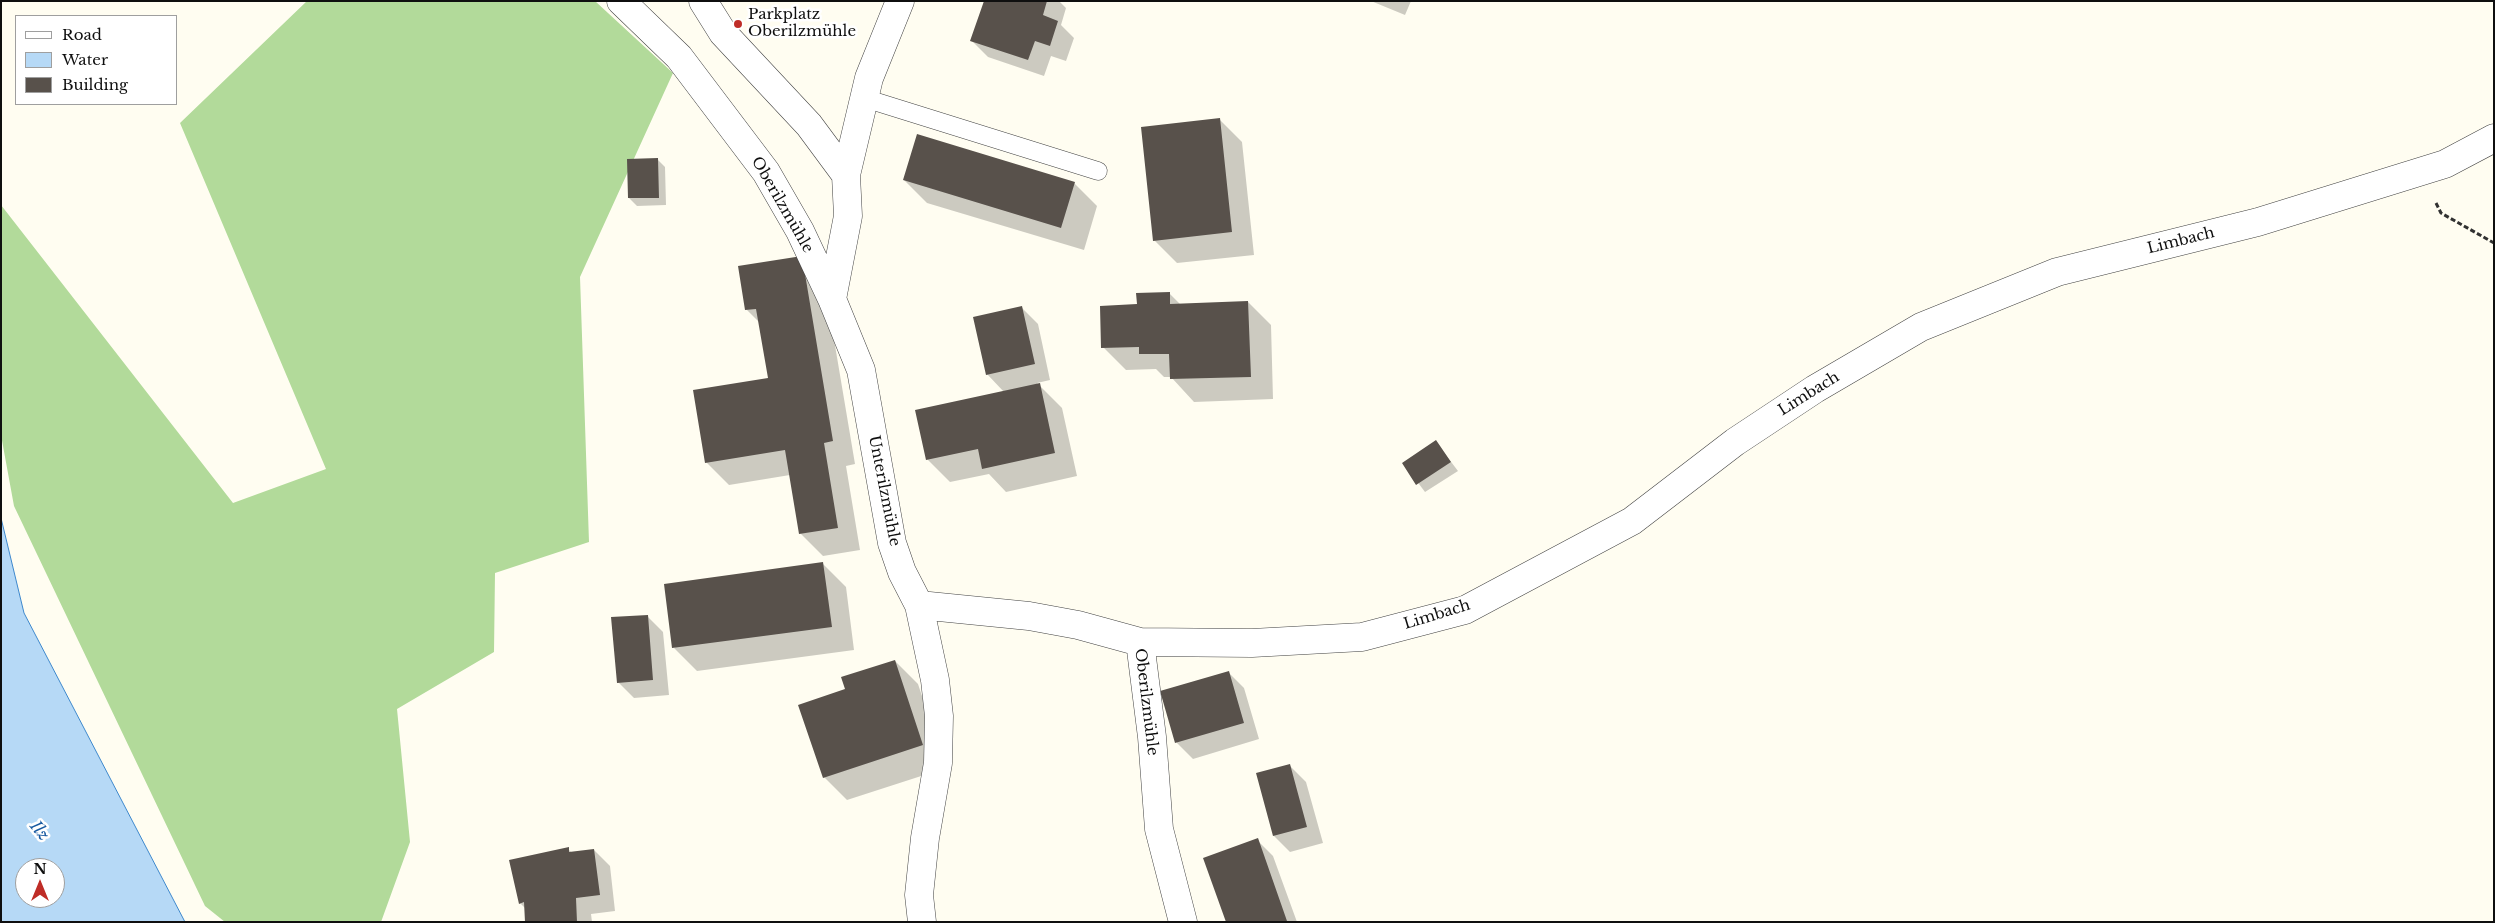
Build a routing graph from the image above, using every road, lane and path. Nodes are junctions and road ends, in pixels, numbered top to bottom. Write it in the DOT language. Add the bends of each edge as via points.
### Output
graph roads {
  1 [pos="621,1"];
  2 [pos="703,1"];
  3 [pos="900,1"];
  4 [pos="864,98"];
  5 [pos="2494,138"];
  6 [pos="1098,171"];
  7 [pos="2421,172"];
  8 [pos="846,175"];
  9 [pos="2494,243"];
  10 [pos="832,298"];
  11 [pos="919,605"];
  12 [pos="1140,642"];
  13 [pos="922,922"];
  14 [pos="1183,922"];
  1 -- 10 [label="street, Oberilzmühle" via="679,56 766,172 800,231"];
  2 -- 8 [label="street" via="724,33 809,125"];
  3 -- 4 [label="street"];
  4 -- 6 [label="lane"];
  4 -- 8 [label="street"];
  5 -- 7 [label="street, Limbach" via="2445,164"];
  7 -- 9 [label="path" via="2441,212"];
  7 -- 12 [label="street, Limbach" via="2258,222 2056,272 1921,327 1815,389 1735,442 1632,521 1465,610 1362,637 1252,642"];
  8 -- 10 [label="street" via="848,216"];
  10 -- 11 [label="street, Unterilzmühle" via="861,370 892,543"];
  11 -- 12 [label="street, Oberilzmühle" via="1078,624"];
  11 -- 13 [label="street, Unterilzmühle" via="929,643 939,716 938,763 919,895"];
  12 -- 14 [label="street, Oberilzmühle" via="1159,829"];
}
